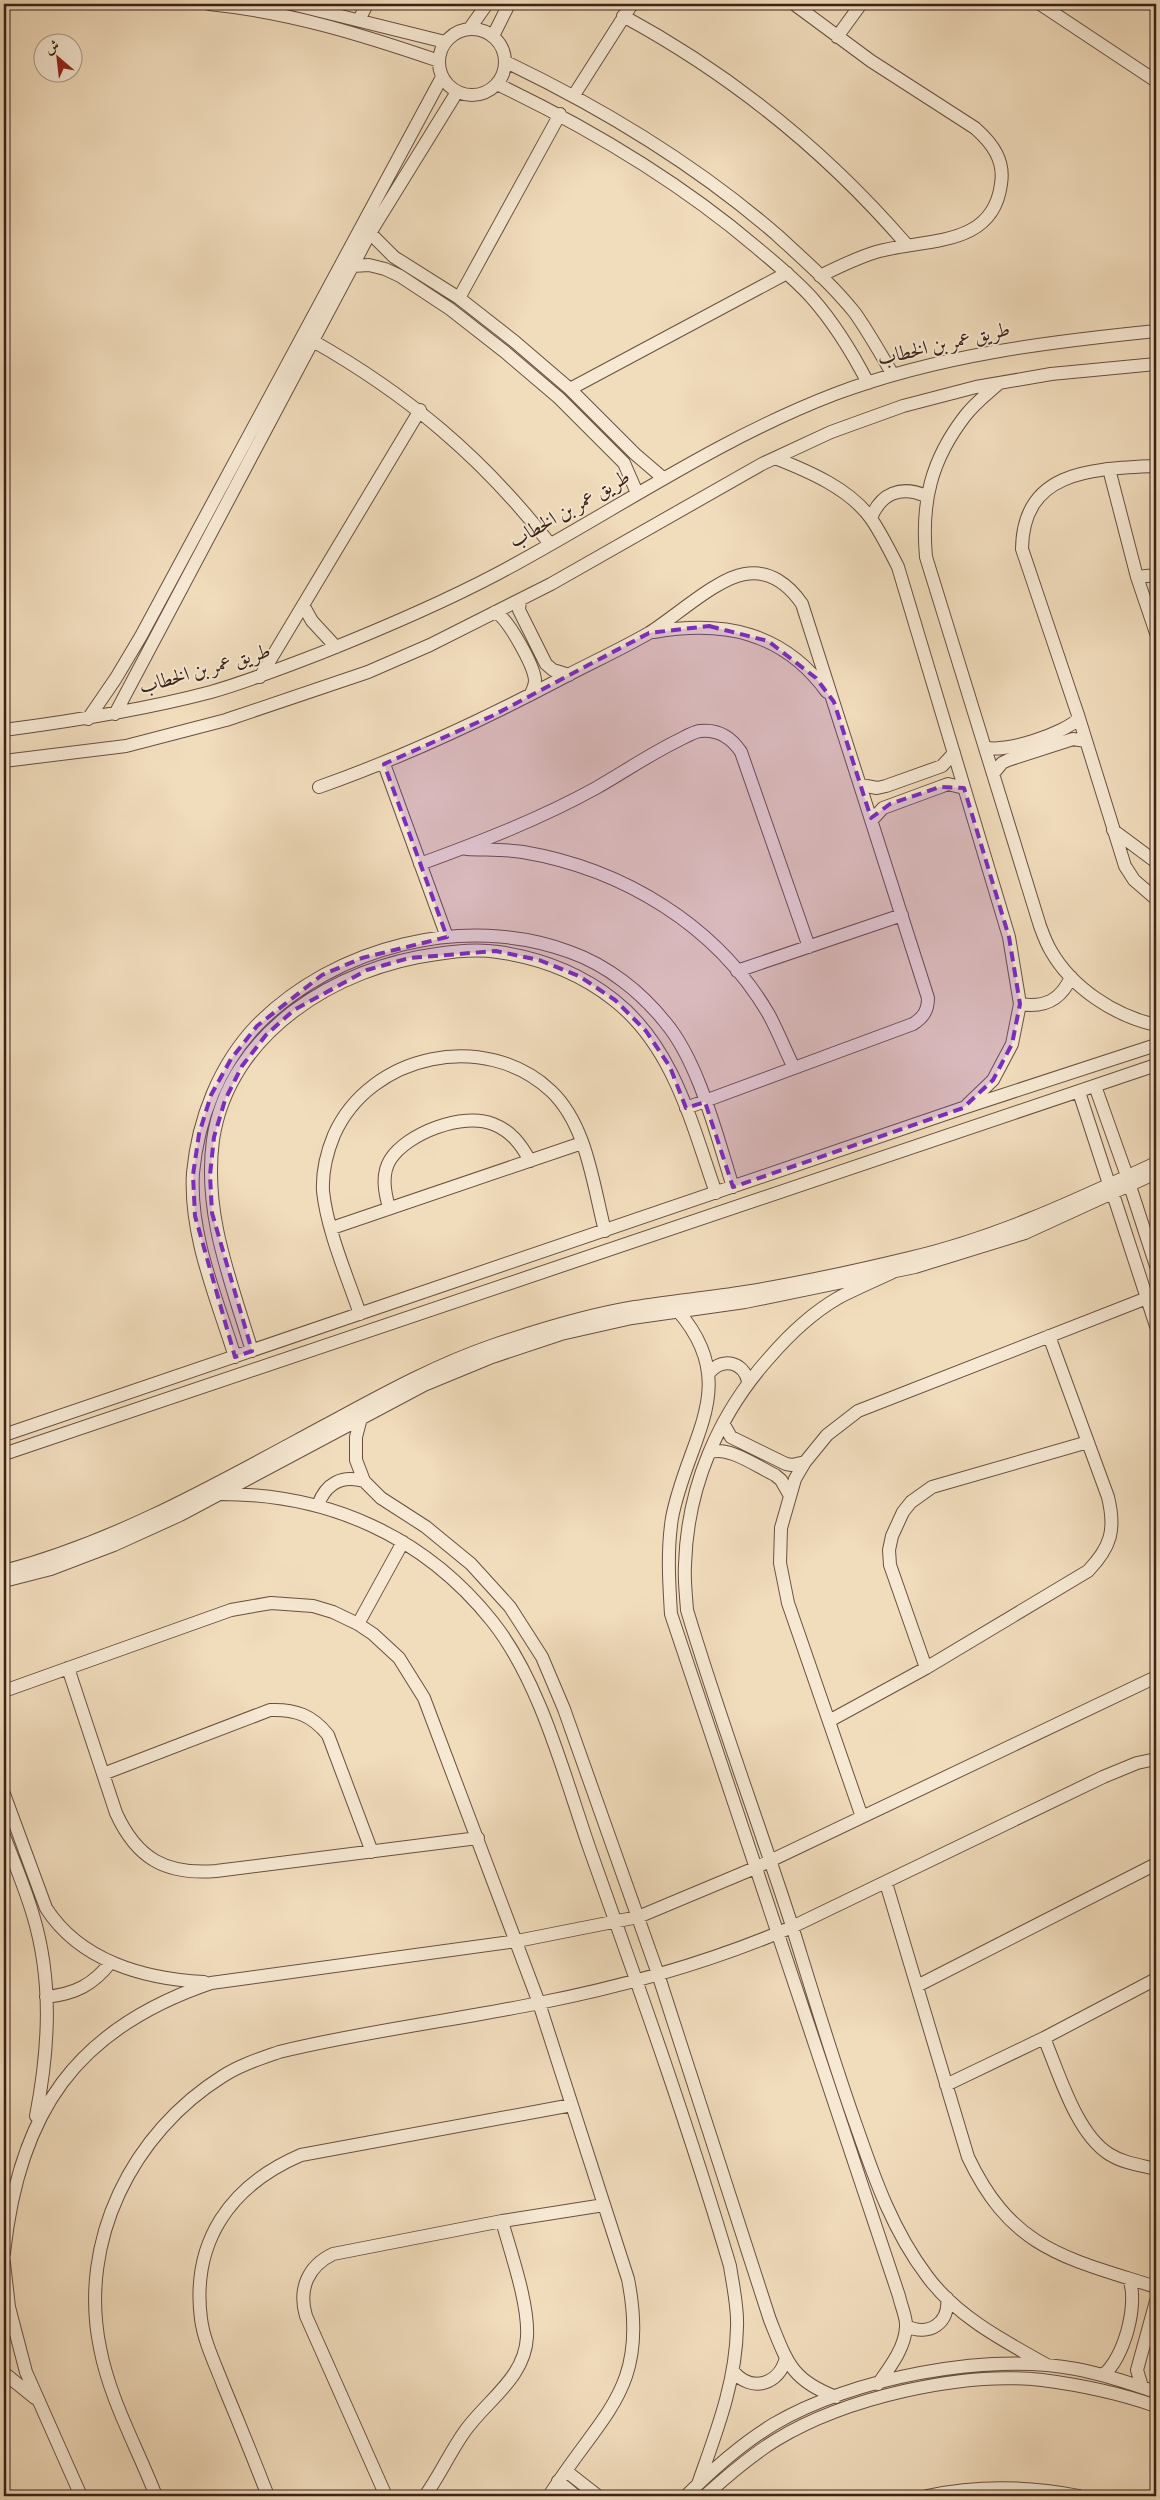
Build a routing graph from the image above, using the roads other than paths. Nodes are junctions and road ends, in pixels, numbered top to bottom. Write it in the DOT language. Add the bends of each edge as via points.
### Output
graph roads {
  1 [pos="209,4"];
  2 [pos="292,4"];
  3 [pos="367,4"];
  4 [pos="487,4"];
  5 [pos="509,4"];
  6 [pos="632,4"];
  7 [pos="794,4"];
  8 [pos="861,4"];
  9 [pos="1040,4"];
  10 [pos="624,16"];
  11 [pos="359,20"];
  12 [pos="470,28"];
  13 [pos="494,36"];
  14 [pos="837,36"];
  15 [pos="445,42"];
  16 [pos="438,61"];
  17 [pos="506,62"];
  18 [pos="442,77"];
  19 [pos="1156,81"];
  20 [pos="497,84"];
  21 [pos="457,92"];
  22 [pos="574,95"];
  23 [pos="560,114"];
  24 [pos="370,233"];
  25 [pos="907,245"];
  26 [pos="352,266"];
  27 [pos="787,274"];
  28 [pos="820,276"];
  29 [pos="459,298"];
  30 [pos="1156,331"];
  31 [pos="313,341"];
  32 [pos="1156,364"];
  33 [pos="892,375"];
  34 [pos="868,382"];
  35 [pos="998,384"];
  36 [pos="570,389"];
  37 [pos="420,410"];
  38 [pos="775,458"];
  39 [pos="1156,466"];
  40 [pos="1108,468"];
  41 [pos="663,478"];
  42 [pos="637,493"];
  43 [pos="926,496"];
  44 [pos="871,518"];
  45 [pos="550,544"];
  46 [pos="1156,575"];
  47 [pos="1137,577"];
  48 [pos="520,600"];
  49 [pos="303,605"];
  50 [pos="495,612"];
  51 [pos="649,633"];
  52 [pos="1156,633"];
  53 [pos="336,647"];
  54 [pos="569,675"];
  55 [pos="260,677"];
  56 [pos="530,695"];
  57 [pos="834,702"];
  58 [pos="115,714"];
  59 [pos="88,718"];
  60 [pos="1079,718"];
  61 [pos="4,730"];
  62 [pos="1086,741"];
  63 [pos="984,747"];
  64 [pos="954,753"];
  65 [pos="4,760"];
  66 [pos="384,764"];
  67 [pos="993,774"];
  68 [pos="860,786"];
  69 [pos="319,787"];
  70 [pos="964,788"];
  71 [pos="872,820"];
  72 [pos="1113,830"];
  73 [pos="461,849"];
  74 [pos="1156,862"];
  75 [pos="420,864"];
  76 [pos="1156,899"];
  77 [pos="902,915"];
  78 [pos="447,937"];
  79 [pos="809,947"];
  80 [pos="737,971"];
  81 [pos="1071,977"];
  82 [pos="1020,1004"];
  83 [pos="1156,1025"];
  84 [pos="1156,1045"];
  85 [pos="1156,1066"];
  86 [pos="794,1068"];
  87 [pos="1095,1086"];
  88 [pos="1079,1092"];
  89 [pos="705,1102"];
  90 [pos="686,1108"];
  91 [pos="963,1108"];
  92 [pos="582,1143"];
  93 [pos="530,1161"];
  94 [pos="1156,1162"];
  95 [pos="1156,1174"];
  96 [pos="1129,1181"];
  97 [pos="733,1187"];
  98 [pos="1111,1189"];
  99 [pos="716,1193"];
  100 [pos="389,1208"];
  101 [pos="1058,1214"];
  102 [pos="332,1228"];
  103 [pos="605,1231"];
  104 [pos="1156,1266"];
  105 [pos="893,1272"];
  106 [pos="1147,1298"];
  107 [pos="678,1311"];
  108 [pos="360,1314"];
  109 [pos="1156,1326"];
  110 [pos="1049,1336"];
  111 [pos="252,1351"];
  112 [pos="235,1357"];
  113 [pos="710,1372"];
  114 [pos="748,1381"];
  115 [pos="361,1418"];
  116 [pos="723,1422"];
  117 [pos="5,1434"];
  118 [pos="1088,1442"];
  119 [pos="709,1453"];
  120 [pos="4,1454"];
  121 [pos="805,1462"];
  122 [pos="364,1481"];
  123 [pos="218,1494"];
  124 [pos="790,1494"];
  125 [pos="318,1505"];
  126 [pos="403,1542"];
  127 [pos="4,1571"];
  128 [pos="4,1581"];
  129 [pos="358,1624"];
  130 [pos="1156,1665"];
  131 [pos="68,1668"];
  132 [pos="926,1668"];
  133 [pos="1156,1677"];
  134 [pos="4,1691"];
  135 [pos="1116,1697"];
  136 [pos="829,1721"];
  137 [pos="1156,1759"];
  138 [pos="103,1774"];
  139 [pos="4,1794"];
  140 [pos="862,1817"];
  141 [pos="4,1836"];
  142 [pos="478,1838"];
  143 [pos="372,1852"];
  144 [pos="770,1861"];
  145 [pos="1156,1864"];
  146 [pos="755,1868"];
  147 [pos="886,1882"];
  148 [pos="638,1917"];
  149 [pos="616,1923"];
  150 [pos="792,1927"];
  151 [pos="777,1934"];
  152 [pos="517,1941"];
  153 [pos="111,1962"];
  154 [pos="658,1974"];
  155 [pos="1156,1979"];
  156 [pos="637,1980"];
  157 [pos="211,1983"];
  158 [pos="917,1986"];
  159 [pos="46,1997"];
  160 [pos="539,2003"];
  161 [pos="1044,2038"];
  162 [pos="946,2085"];
  163 [pos="572,2105"];
  164 [pos="34,2126"];
  165 [pos="1156,2169"];
  166 [pos="604,2205"];
  167 [pos="6,2212"];
  168 [pos="502,2221"];
  169 [pos="4,2253"];
  170 [pos="4,2264"];
  171 [pos="1129,2278"];
  172 [pos="1156,2287"];
  173 [pos="947,2298"];
  174 [pos="1156,2301"];
  175 [pos="906,2326"];
  176 [pos="786,2357"];
  177 [pos="1047,2365"];
  178 [pos="733,2371"];
  179 [pos="4,2373"];
  180 [pos="1103,2375"];
  181 [pos="878,2384"];
  182 [pos="1142,2387"];
  183 [pos="1156,2392"];
  184 [pos="836,2397"];
  185 [pos="38,2402"];
  186 [pos="1156,2406"];
  187 [pos="566,2471"];
  188 [pos="558,2482"];
  189 [pos="698,2484"];
  190 [pos="81,2496"];
  191 [pos="156,2496"];
  192 [pos="268,2496"];
  193 [pos="386,2496"];
  194 [pos="425,2496"];
  195 [pos="549,2496"];
  196 [pos="576,2496"];
  197 [pos="598,2496"];
  198 [pos="686,2496"];
  199 [pos="705,2496"];
  200 [pos="927,2496"];
  201 [pos="1079,2496"];
  1 -- 16 [label="street" via="315,22 355,32"];
  2 -- 11 [label="street"];
  3 -- 11 [label="street"];
  4 -- 12 [label="street"];
  5 -- 13 [label="street"];
  6 -- 10 [label="street"];
  7 -- 14 [label="street"];
  8 -- 14 [label="street"];
  9 -- 19 [label="street"];
  10 -- 22 [label="street"];
  10 -- 25 [label="street" via="709,67 767,109 836,168"];
  11 -- 15 [label="street"];
  12 -- 13 [label="street"];
  12 -- 15 [label="street" via="460,30"];
  13 -- 17 [label="street"];
  14 -- 25 [label="street" via="975,128 999,157 1003,175 1000,197 988,217 971,231 950,239"];
  15 -- 16 [label="street"];
  16 -- 18 [label="street"];
  17 -- 20 [label="street"];
  17 -- 22 [label="street"];
  18 -- 21 [label="street"];
  18 -- 59 [label="street" via="141,636"];
  20 -- 21 [label="street" via="478,94"];
  20 -- 23 [label="street"];
  21 -- 24 [label="street"];
  22 -- 28 [label="street" via="692,168 750,212"];
  23 -- 27 [label="street" via="677,186 734,228"];
  23 -- 29 [label="street"];
  24 -- 26 [label="street"];
  24 -- 29 [label="street" via="394,256"];
  25 -- 28 [label="street" via="862,257"];
  26 -- 31 [label="street"];
  26 -- 42 [label="street" via="377,267 400,276 498,346 560,398 612,451 632,478"];
  27 -- 34 [label="street" via="833,324"];
  27 -- 36 [label="street"];
  28 -- 33 [label="street" via="854,313"];
  29 -- 36 [label="street"];
  30 -- 33 [label="street, طريق عمر بن الخطاب" via="1041,343 962,356"];
  31 -- 37 [label="street"];
  31 -- 58 [label="street"];
  32 -- 35 [label="street" via="1051,374"];
  33 -- 34 [label="street, طريق عمر بن الخطاب"];
  34 -- 41 [label="street, طريق عمر بن الخطاب" via="752,430"];
  35 -- 38 [label="street" via="903,406 831,432"];
  35 -- 43 [label="street" via="966,416 946,446"];
  36 -- 41 [label="street" via="634,454"];
  37 -- 45 [label="street" via="496,479"];
  37 -- 49 [label="street"];
  38 -- 44 [label="street" via="810,472 843,492"];
  38 -- 48 [label="street"];
  39 -- 40 [label="street"];
  40 -- 47 [label="street"];
  40 -- 60 [label="street" via="1066,478 1050,486 1036,499 1022,532 1022,549"];
  41 -- 42 [label="street, طريق عمر بن الخطاب"];
  42 -- 45 [label="street, طريق عمر بن الخطاب"];
  43 -- 44 [label="street" via="910,491 893,493 883,499"];
  43 -- 63 [label="street" via="926,557"];
  44 -- 64 [label="street" via="898,567"];
  45 -- 53 [label="street, طريق عمر بن الخطاب" via="446,600"];
  46 -- 47 [label="street"];
  47 -- 52 [label="street"];
  48 -- 50 [label="street"];
  48 -- 54 [label="street" via="519,610 546,664"];
  49 -- 53 [label="street" via="312,621"];
  49 -- 55 [label="street"];
  50 -- 56 [label="street" via="508,623 533,671 534,688"];
  50 -- 65 [label="street" via="368,672 226,720 126,746"];
  51 -- 54 [label="street"];
  51 -- 57 [label="street" via="709,626 739,631 768,641 805,667"];
  51 -- 57 [label="street" via="729,578 763,574 792,590 802,604"];
  53 -- 55 [label="street, طريق عمر بن الخطاب"];
  54 -- 56 [label="street"];
  55 -- 58 [label="street, طريق عمر بن الخطاب"];
  56 -- 66 [label="street" via="492,716"];
  57 -- 68 [label="street"];
  58 -- 59 [label="street, طريق عمر بن الخطاب"];
  59 -- 61 [label="street, طريق عمر بن الخطاب"];
  60 -- 62 [label="street"];
  60 -- 63 [label="street" via="1063,730 998,750"];
  62 -- 67 [label="street" via="1073,739 1008,760"];
  62 -- 72 [label="street"];
  63 -- 67 [label="street"];
  64 -- 68 [label="street" via="942,766 910,778 877,788"];
  64 -- 70 [label="street"];
  66 -- 69 [label="street"];
  66 -- 75 [label="street"];
  67 -- 81 [label="street" via="1040,926 1051,952"];
  68 -- 71 [label="street"];
  70 -- 71 [label="street" via="957,785 940,787 883,808"];
  70 -- 82 [label="street" via="1009,937"];
  71 -- 77 [label="street"];
  72 -- 74 [label="street"];
  72 -- 76 [label="street" via="1125,866 1134,880"];
  73 -- 75 [label="street"];
  73 -- 79 [label="street" via="547,812 697,731 710,730 734,741 741,752"];
  73 -- 80 [label="street" via="522,852 556,859 581,865 637,889 688,922"];
  75 -- 78 [label="street"];
  77 -- 79 [label="street"];
  77 -- 86 [label="street" via="928,998 925,1013 914,1024"];
  78 -- 89 [label="street" via="490,936 531,940 571,952 608,970 667,1023 690,1062"];
  78 -- 112 [label="street" via="371,955 322,975 257,1026 231,1058 211,1095 193,1175 195,1216"];
  79 -- 80 [label="street"];
  80 -- 86 [label="street" via="768,1013"];
  81 -- 82 [label="street" via="1066,989 1046,1004"];
  81 -- 83 [label="street" via="1113,1009"];
  82 -- 91 [label="street" via="1012,1044 997,1073"];
  84 -- 91 [label="street"];
  85 -- 87 [label="street"];
  86 -- 89 [label="street"];
  87 -- 88 [label="street"];
  87 -- 96 [label="street"];
  88 -- 98 [label="street"];
  88 -- 120 [label="street"];
  89 -- 90 [label="street"];
  89 -- 97 [label="street"];
  90 -- 99 [label="street"];
  90 -- 111 [label="street" via="670,1067 640,1025 615,1000 579,976 539,960 496,951 452,952 409,958 366,970 327,989 294,1010 273,1029 242,1066 225,1100 214,1137 210,1175 212,1213"];
  91 -- 97 [label="street"];
  92 -- 93 [label="street"];
  92 -- 102 [label="street" via="570,1115 552,1092 528,1073 501,1061 471,1056 440,1057 403,1068 369,1087 343,1116 327,1151 323,1190"];
  92 -- 103 [label="street"];
  93 -- 100 [label="street"];
  93 -- 100 [label="street" via="521,1144 491,1123 454,1123 436,1127 404,1145 390,1160 385,1174"];
  94 -- 96 [label="street"];
  95 -- 96 [label="street"];
  96 -- 98 [label="street"];
  96 -- 104 [label="street"];
  97 -- 99 [label="street"];
  98 -- 101 [label="street"];
  98 -- 106 [label="street"];
  99 -- 103 [label="street"];
  100 -- 102 [label="street"];
  101 -- 105 [label="street" via="970,1252"];
  101 -- 127 [label="street" via="913,1258 744,1292 631,1308 559,1324 488,1347 420,1375 168,1509 49,1559"];
  102 -- 108 [label="street"];
  103 -- 108 [label="street"];
  105 -- 107 [label="street" via="745,1302"];
  105 -- 114 [label="street" via="836,1299 788,1336"];
  106 -- 109 [label="street"];
  106 -- 110 [label="street"];
  107 -- 113 [label="street" via="693,1328 704,1349"];
  107 -- 115 [label="street" via="561,1334 492,1357 424,1385"];
  108 -- 111 [label="street"];
  110 -- 118 [label="street"];
  110 -- 121 [label="street" via="858,1411 827,1435"];
  111 -- 112 [label="street"];
  112 -- 117 [label="street"];
  113 -- 114 [label="street" via="719,1364 732,1363 743,1370"];
  113 -- 146 [label="street" via="710,1397 701,1430 683,1473 672,1519 668,1566 671,1614"];
  114 -- 116 [label="street"];
  115 -- 122 [label="street" via="356,1437 356,1460"];
  115 -- 123 [label="street"];
  116 -- 119 [label="street"];
  116 -- 121 [label="street" via="731,1437 786,1464"];
  118 -- 132 [label="street" via="1113,1517 1111,1538 1102,1556 1088,1572"];
  118 -- 132 [label="street" via="932,1487 903,1512 892,1536 890,1565"];
  119 -- 124 [label="street" via="725,1450 774,1475"];
  119 -- 144 [label="street" via="689,1520 685,1565 687,1610"];
  121 -- 124 [label="street"];
  122 -- 125 [label="street" via="344,1478 335,1482 327,1487"];
  122 -- 148 [label="street" via="381,1498 471,1564 510,1607 542,1656"];
  123 -- 125 [label="street" via="260,1495"];
  123 -- 128 [label="street" via="114,1545 51,1569"];
  124 -- 136 [label="street" via="781,1528 780,1563 788,1603"];
  125 -- 126 [label="street" via="369,1523"];
  126 -- 129 [label="street"];
  126 -- 149 [label="street" via="458,1583 493,1622 522,1668 543,1717"];
  129 -- 131 [label="street" via="313,1606 285,1603 251,1605"];
  129 -- 142 [label="street" via="399,1658 419,1689"];
  130 -- 135 [label="street"];
  131 -- 134 [label="street"];
  131 -- 138 [label="street"];
  132 -- 136 [label="street"];
  133 -- 135 [label="street"];
  135 -- 140 [label="street"];
  136 -- 140 [label="street"];
  137 -- 147 [label="street" via="1103,1777"];
  138 -- 143 [label="street" via="125,1832 144,1853 174,1870 195,1873"];
  138 -- 143 [label="street" via="270,1710 286,1709 301,1713 328,1735"];
  139 -- 153 [label="street" via="46,1908 56,1924 80,1946"];
  140 -- 144 [label="street"];
  141 -- 159 [label="street" via="33,1914 46,1980"];
  142 -- 143 [label="street"];
  142 -- 152 [label="street"];
  144 -- 146 [label="street"];
  144 -- 150 [label="street"];
  145 -- 158 [label="street"];
  146 -- 148 [label="street"];
  146 -- 151 [label="street"];
  147 -- 150 [label="street"];
  147 -- 158 [label="street"];
  148 -- 149 [label="street"];
  148 -- 154 [label="street"];
  149 -- 152 [label="street"];
  149 -- 156 [label="street"];
  150 -- 151 [label="street"];
  150 -- 173 [label="street" via="838,2076 880,2194 913,2256"];
  151 -- 154 [label="street"];
  151 -- 175 [label="street" via="863,2186"];
  152 -- 157 [label="street"];
  152 -- 160 [label="street"];
  153 -- 157 [label="street" via="143,1974"];
  153 -- 159 [label="street" via="99,1977 83,1988 65,1995"];
  154 -- 156 [label="street"];
  154 -- 176 [label="street" via="750,2262"];
  155 -- 161 [label="street"];
  156 -- 160 [label="street"];
  156 -- 178 [label="street" via="730,2266 737,2327"];
  157 -- 164 [label="street" via="153,2006 107,2036 68,2074"];
  158 -- 162 [label="street"];
  159 -- 164 [label="street" via="43,2078"];
  160 -- 163 [label="street"];
  160 -- 191 [label="street" via="278,2052 224,2075 200,2091 159,2131 126,2178 113,2204 99,2253 95,2289 99,2347 106,2376"];
  161 -- 162 [label="street"];
  161 -- 165 [label="street" via="1079,2120 1091,2139 1108,2154 1128,2163"];
  162 -- 171 [label="street" via="968,2157 998,2209 1019,2230 1044,2247"];
  163 -- 166 [label="street"];
  163 -- 192 [label="street" via="301,2155 263,2174 237,2196 210,2240 203,2265 201,2320"];
  164 -- 167 [label="street"];
  166 -- 168 [label="street"];
  166 -- 187 [label="street" via="628,2279 634,2310 634,2341 628,2372 617,2401"];
  167 -- 169 [label="street"];
  168 -- 193 [label="street" via="333,2254 315,2266 304,2284 306,2316"];
  168 -- 194 [label="street" via="526,2317 527,2338 523,2358 514,2376 465,2432"];
  170 -- 185 [label="street" via="16,2339"];
  171 -- 172 [label="street"];
  171 -- 180 [label="street" via="1134,2297 1120,2354"];
  173 -- 175 [label="street" via="947,2314 937,2326 922,2331"];
  173 -- 177 [label="street" via="994,2334"];
  174 -- 182 [label="street" via="1137,2370"];
  175 -- 181 [label="street" via="903,2342"];
  176 -- 178 [label="street" via="780,2374 764,2384 746,2383"];
  176 -- 184 [label="street" via="805,2383"];
  177 -- 180 [label="street"];
  177 -- 181 [label="street" via="996,2364 957,2368"];
  178 -- 189 [label="street" via="719,2426"];
  179 -- 185 [label="street"];
  180 -- 182 [label="street"];
  181 -- 184 [label="street"];
  182 -- 183 [label="street"];
  184 -- 189 [label="street" via="761,2432"];
  185 -- 190 [label="street"];
  186 -- 199 [label="street" via="1092,2388 1040,2380 991,2380 906,2391 820,2417 776,2440 736,2468"];
  187 -- 188 [label="street"];
  187 -- 197 [label="street"];
  188 -- 195 [label="street"];
  188 -- 196 [label="street"];
  189 -- 198 [label="street"];
  200 -- 201 [label="street" via="982,2488 1017,2488"];
}
